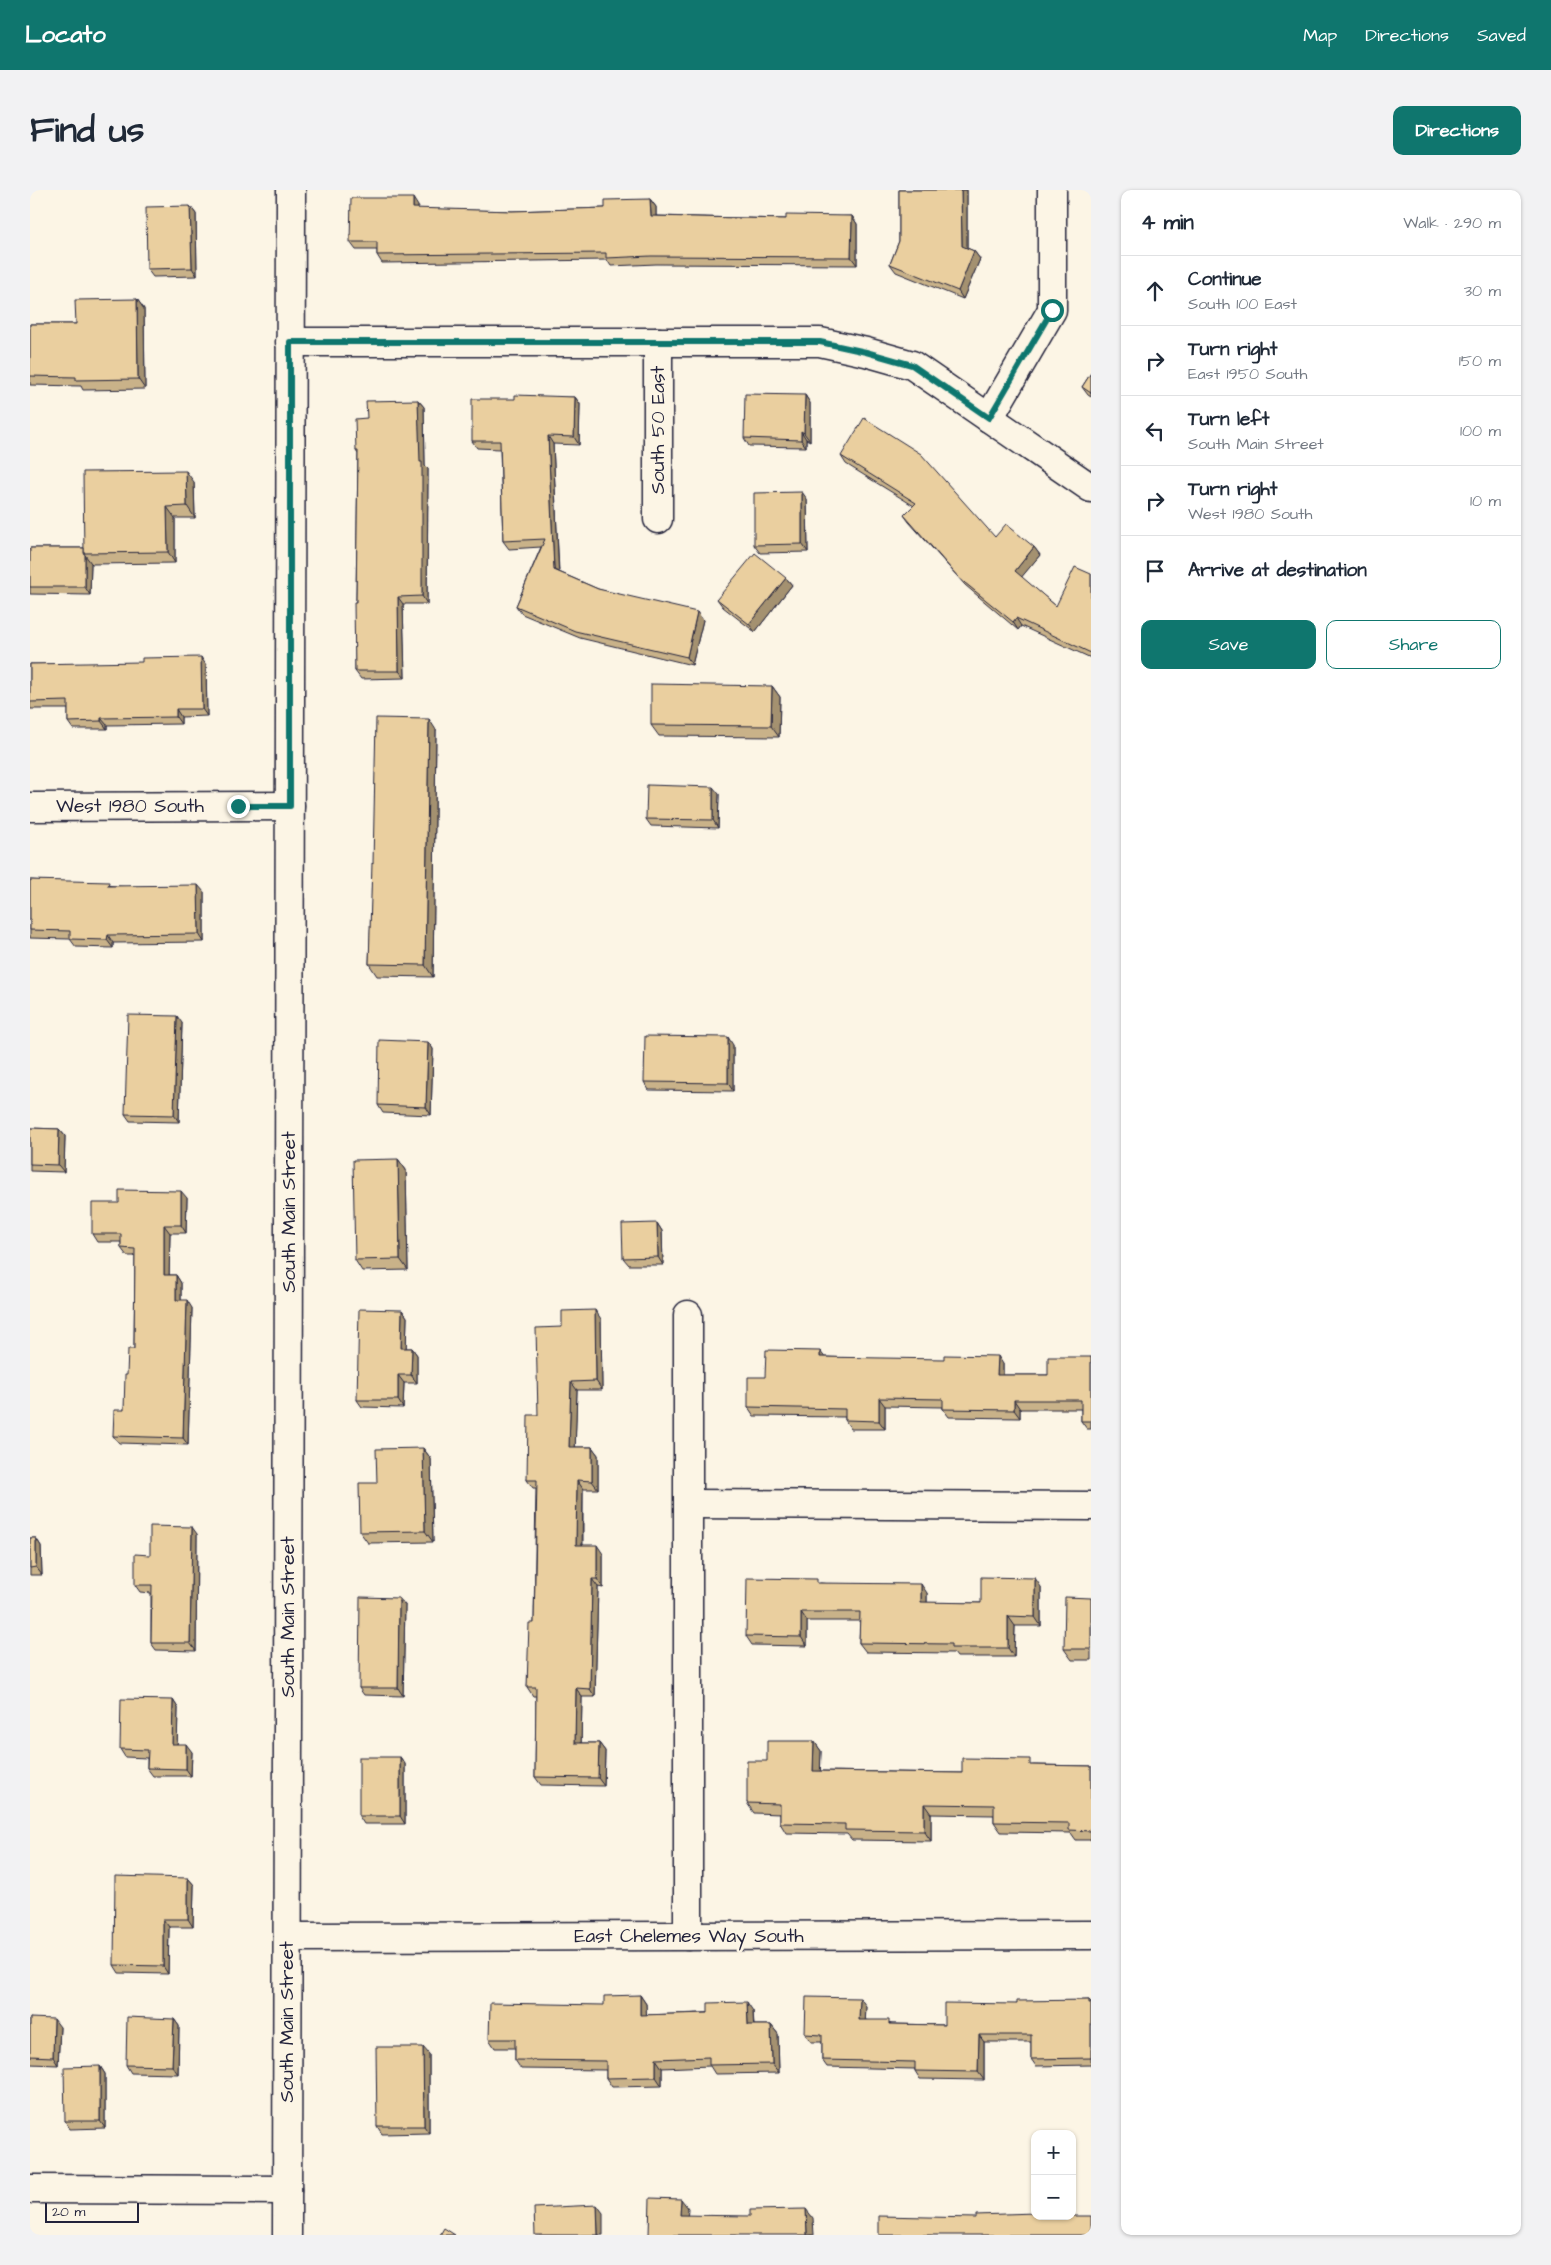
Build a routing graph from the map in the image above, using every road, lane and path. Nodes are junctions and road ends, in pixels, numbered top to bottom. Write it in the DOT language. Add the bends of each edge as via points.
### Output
graph roads {
  1 [pos="291,190"];
  2 [pos="1052,190"];
  3 [pos="290,342"];
  4 [pos="658,342"];
  5 [pos="989,418"];
  6 [pos="1091,488"];
  7 [pos="658,519"];
  8 [pos="290,806"];
  9 [pos="30,807"];
  10 [pos="688,1315"];
  11 [pos="690,1504"];
  12 [pos="1091,1506"];
  13 [pos="1091,1935"];
  14 [pos="688,1936"];
  15 [pos="288,1937"];
  16 [pos="30,2189"];
  17 [pos="287,2190"];
  18 [pos="287,2235"];
  1 -- 3 [label="street, South Main Street"];
  2 -- 5 [label="street" via="1052,310"];
  3 -- 4 [label="street"];
  3 -- 8 [label="street, South Main Street"];
  4 -- 5 [label="street" via="820,342 866,352 912,365"];
  4 -- 7 [label="street, South 50 East"];
  5 -- 6 [label="street"];
  8 -- 9 [label="street, West 1980 South"];
  8 -- 15 [label="street, South Main Street"];
  10 -- 11 [label="street"];
  11 -- 12 [label="street"];
  11 -- 14 [label="street"];
  13 -- 14 [label="street, East Chelemes Way South"];
  14 -- 15 [label="street, East Chelemes Way South"];
  15 -- 17 [label="street, South Main Street"];
  16 -- 17 [label="street"];
  17 -- 18 [label="street, South Main Street"];
}
